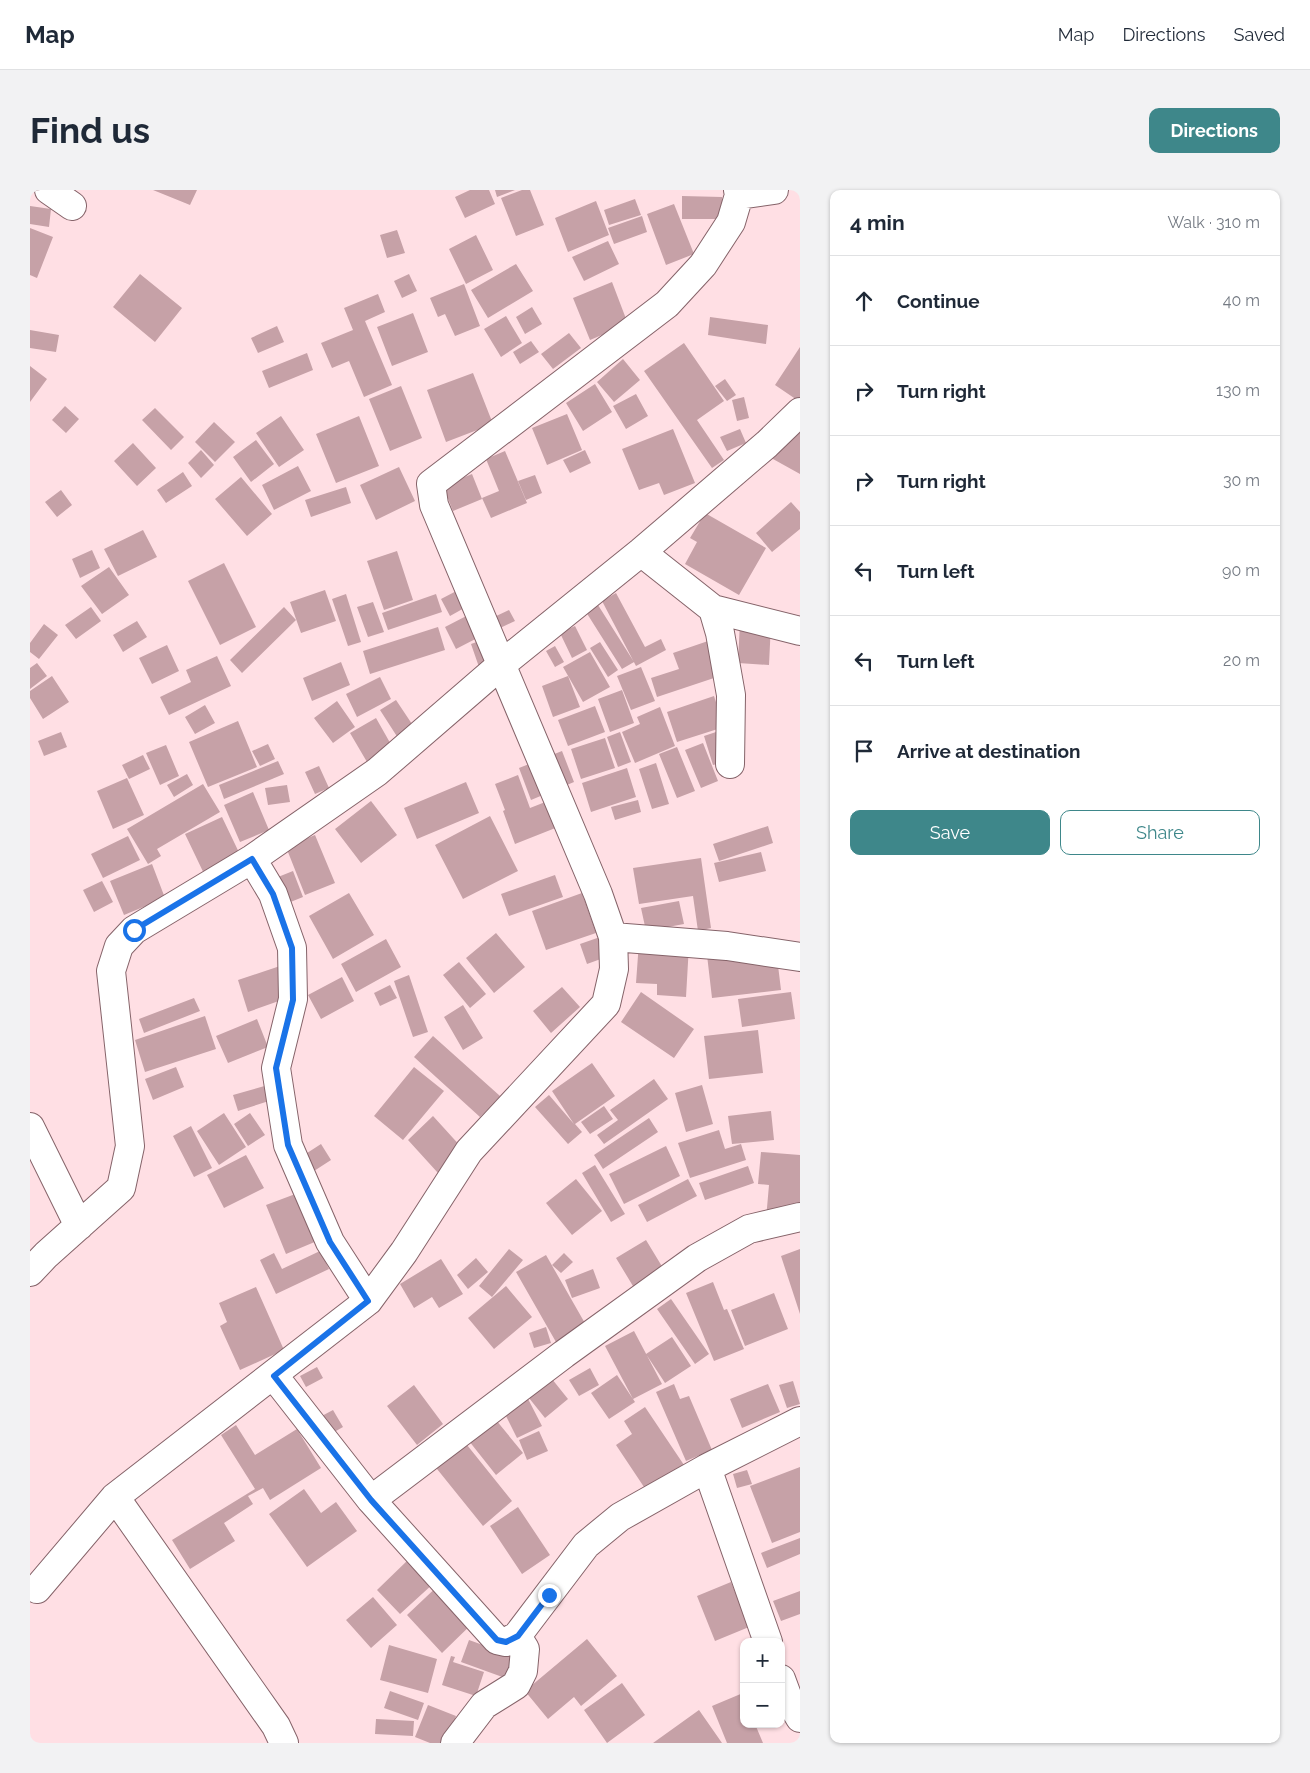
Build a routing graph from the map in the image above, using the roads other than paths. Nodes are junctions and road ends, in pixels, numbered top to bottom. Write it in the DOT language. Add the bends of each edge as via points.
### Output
graph roads {
  1 [pos="50,190"];
  2 [pos="774,190"];
  3 [pos="738,193"];
  4 [pos="72,206"];
  5 [pos="800,412"];
  6 [pos="641,552"];
  7 [pos="713,609"];
  8 [pos="800,631"];
  9 [pos="502,664"];
  10 [pos="730,764"];
  11 [pos="252,859"];
  12 [pos="613,938"];
  13 [pos="800,957"];
  14 [pos="30,1127"];
  15 [pos="800,1217"];
  16 [pos="79,1226"];
  17 [pos="30,1272"];
  18 [pos="368,1301"];
  19 [pos="274,1376"];
  20 [pos="800,1421"];
  21 [pos="707,1468"];
  22 [pos="116,1497"];
  23 [pos="371,1500"];
  24 [pos="32,1586"];
  25 [pos="518,1636"];
  26 [pos="767,1638"];
  27 [pos="782,1683"];
  28 [pos="800,1718"];
  29 [pos="284,1743"];
  30 [pos="455,1743"];
  1 -- 4 [label="street"];
  2 -- 3 [label="street"];
  3 -- 9 [label="street" via="731,222 703,266 667,304 431,484 434,505"];
  5 -- 6 [label="street"];
  6 -- 7 [label="street"];
  6 -- 9 [label="street"];
  7 -- 8 [label="street"];
  7 -- 10 [label="street" via="731,695"];
  9 -- 11 [label="street" via="377,772"];
  9 -- 12 [label="street" via="598,894"];
  11 -- 16 [label="street" via="134,930 119,946 111,971 130,1146 121,1188"];
  11 -- 18 [label="street" via="273,894 292,948 293,1000 276,1068 288,1145 330,1242"];
  12 -- 13 [label="street" via="727,946"];
  12 -- 18 [label="street" via="614,969 606,1004 469,1151"];
  14 -- 16 [label="street"];
  15 -- 23 [label="street" via="749,1228 697,1258"];
  16 -- 17 [label="street"];
  18 -- 19 [label="street"];
  19 -- 22 [label="street"];
  19 -- 23 [label="street"];
  20 -- 21 [label="street"];
  21 -- 25 [label="street" via="620,1517 586,1544"];
  21 -- 26 [label="street"];
  22 -- 24 [label="street"];
  22 -- 29 [label="street" via="276,1726"];
  23 -- 25 [label="street" via="497,1640 506,1642"];
  25 -- 30 [label="street" via="525,1649 523,1671 516,1685 484,1704"];
  27 -- 28 [label="street"];
}
